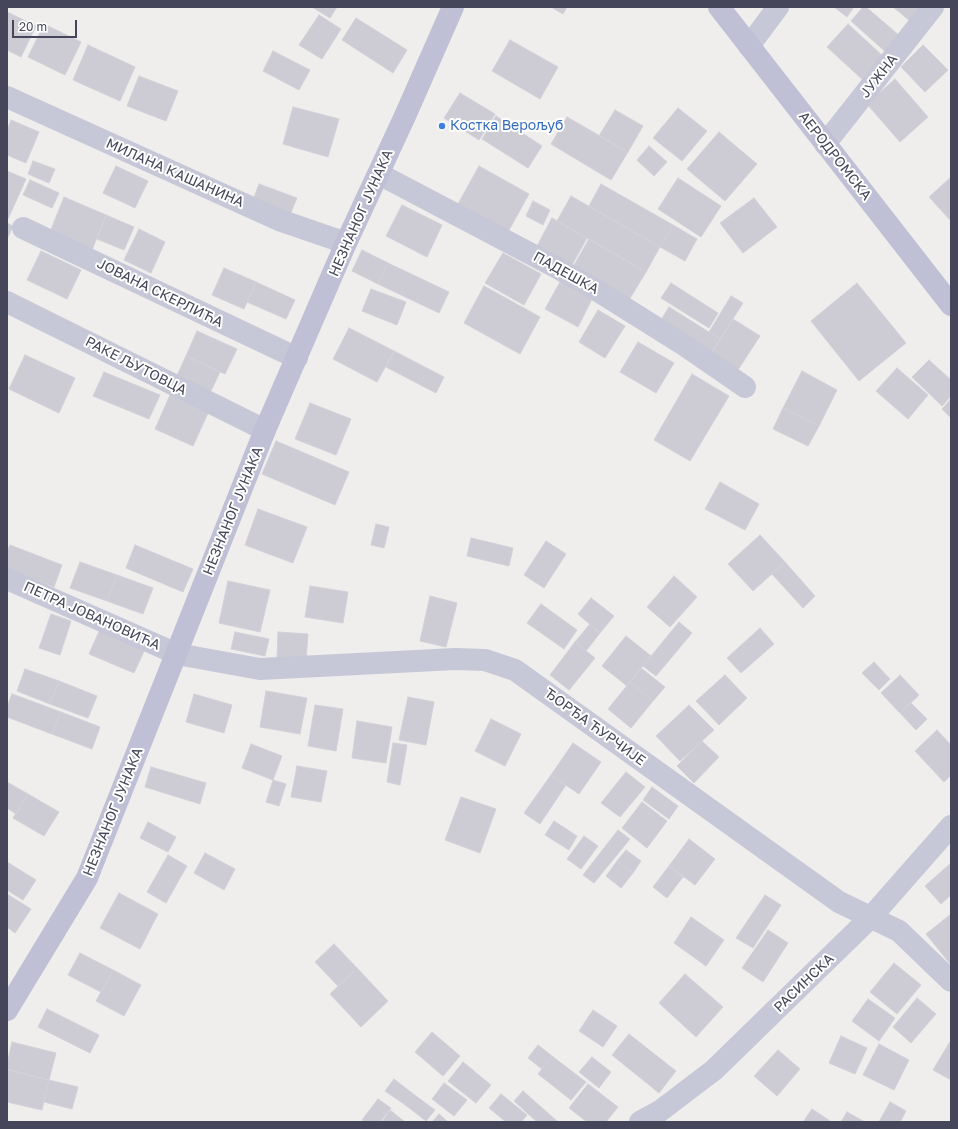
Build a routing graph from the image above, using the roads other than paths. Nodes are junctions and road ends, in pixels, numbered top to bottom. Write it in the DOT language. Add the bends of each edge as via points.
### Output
graph roads {
  1 [pos="453,7"];
  2 [pos="719,7"];
  3 [pos="778,7"];
  4 [pos="933,7"];
  5 [pos="749,46"];
  6 [pos="7,97"];
  7 [pos="825,144"];
  8 [pos="379,174"];
  9 [pos="22,228"];
  10 [pos="346,243"];
  11 [pos="7,302"];
  12 [pos="951,305"];
  13 [pos="296,358"];
  14 [pos="745,388"];
  15 [pos="265,430"];
  16 [pos="7,579"];
  17 [pos="177,654"];
  18 [pos="951,826"];
  19 [pos="871,917"];
  20 [pos="951,981"];
  21 [pos="7,1010"];
  22 [pos="640,1122"];
  1 -- 8 [label="street, НЕЗНАНОГ ЈУНАКА"];
  2 -- 5 [label="street, АЕРОДРОМСКА"];
  3 -- 5 [label="street"];
  4 -- 7 [label="street, ЈУЖНА"];
  5 -- 7 [label="street, АЕРОДРОМСКА"];
  6 -- 10 [label="street, МИЛАНА КАШАНИНА" via="278,220"];
  7 -- 12 [label="street, АЕРОДРОМСКА"];
  8 -- 10 [label="street, НЕЗНАНОГ ЈУНАКА"];
  8 -- 14 [label="street, ПАДЕШКА" via="593,288 684,345"];
  9 -- 13 [label="street, ЈОВАНА СКЕРЛИЋА"];
  10 -- 13 [label="street, НЕЗНАНОГ ЈУНАКА"];
  11 -- 15 [label="street, РАКЕ ЉУТОВЦА"];
  13 -- 15 [label="street, НЕЗНАНОГ ЈУНАКА"];
  15 -- 17 [label="street, НЕЗНАНОГ ЈУНАКА"];
  16 -- 17 [label="street, ПЕТРА ЈОВАНОВИЋА"];
  17 -- 19 [label="street, ЂОРЂА ЋУРЧИЈЕ" via="260,669 455,659 485,660 515,670 839,902"];
  17 -- 21 [label="street, НЕЗНАНОГ ЈУНАКА" via="87,878"];
  18 -- 19 [label="street, РАСИНСКА"];
  19 -- 20 [label="street, ЂОРЂА ЋУРЧИЈЕ" via="899,931"];
  19 -- 22 [label="street, РАСИНСКА" via="714,1070 660,1111"];
}
